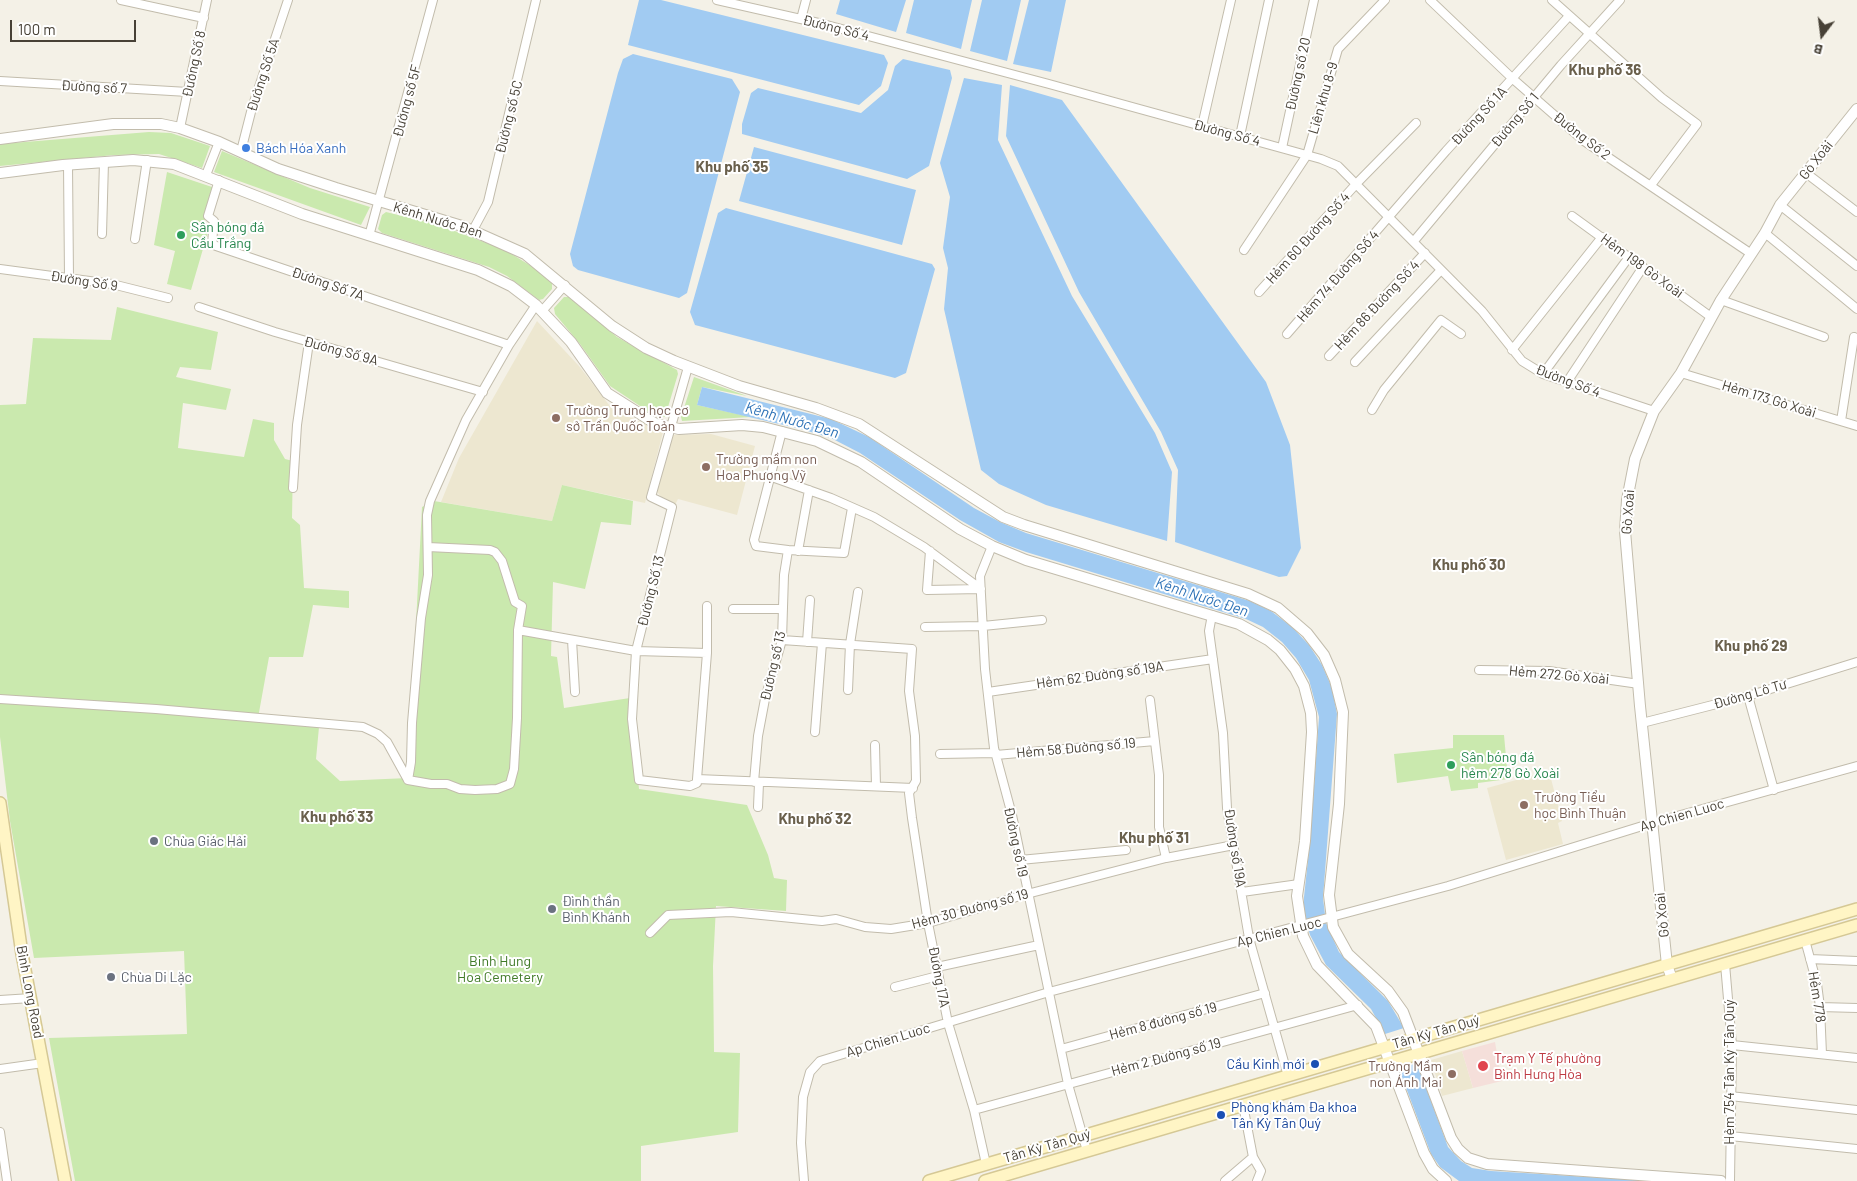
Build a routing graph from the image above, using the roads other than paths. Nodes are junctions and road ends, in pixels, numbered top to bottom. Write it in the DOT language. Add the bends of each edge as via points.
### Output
graph roads {
  1 [pos="121,0"];
  2 [pos="207,0"];
  3 [pos="288,0"];
  4 [pos="433,0"];
  5 [pos="536,0"];
  6 [pos="717,0"];
  7 [pos="806,0"];
  8 [pos="1231,0"];
  9 [pos="1270,0"];
  10 [pos="1314,0"];
  11 [pos="1385,0"];
  12 [pos="1430,0"];
  13 [pos="1552,0"];
  14 [pos="1620,0"];
  15 [pos="144,2"];
  16 [pos="1568,16"];
  17 [pos="204,18"];
  18 [pos="801,19"];
  19 [pos="1590,34"];
  20 [pos="1513,79"];
  21 [pos="0,81"];
  22 [pos="188,92"];
  23 [pos="1534,97"];
  24 [pos="1857,108"];
  25 [pos="1416,123"];
  26 [pos="1202,126"];
  27 [pos="180,128"];
  28 [pos="1240,136"];
  29 [pos="0,139"];
  30 [pos="219,142"];
  31 [pos="1282,148"];
  32 [pos="241,151"];
  33 [pos="1308,155"];
  34 [pos="147,160"];
  35 [pos="104,162"];
  36 [pos="68,164"];
  37 [pos="0,173"];
  38 [pos="1806,173"];
  39 [pos="206,175"];
  40 [pos="219,180"];
  41 [pos="1357,183"];
  42 [pos="1650,185"];
  43 [pos="380,203"];
  44 [pos="1780,205"];
  45 [pos="1857,212"];
  46 [pos="1572,216"];
  47 [pos="1388,217"];
  48 [pos="474,230"];
  49 [pos="1764,233"];
  50 [pos="102,234"];
  51 [pos="369,236"];
  52 [pos="1602,237"];
  53 [pos="135,239"];
  54 [pos="1414,241"];
  55 [pos="1244,250"];
  56 [pos="1425,253"];
  57 [pos="1750,253"];
  58 [pos="1629,257"];
  59 [pos="1857,266"];
  60 [pos="1643,267"];
  61 [pos="0,269"];
  62 [pos="1441,270"];
  63 [pos="69,278"];
  64 [pos="565,285"];
  65 [pos="1259,292"];
  66 [pos="168,298"];
  67 [pos="1721,300"];
  68 [pos="199,307"];
  69 [pos="539,308"];
  70 [pos="1857,309"];
  71 [pos="1711,317"];
  72 [pos="1287,334"];
  73 [pos="1461,334"];
  74 [pos="1824,337"];
  75 [pos="1854,337"];
  76 [pos="309,342"];
  77 [pos="509,345"];
  78 [pos="1512,350"];
  79 [pos="1328,356"];
  80 [pos="1355,362"];
  81 [pos="688,367"];
  82 [pos="1681,373"];
  83 [pos="1544,374"];
  84 [pos="1567,382"];
  85 [pos="483,392"];
  86 [pos="1372,410"];
  87 [pos="1654,411"];
  88 [pos="1841,421"];
  89 [pos="1857,426"];
  90 [pos="670,428"];
  91 [pos="782,431"];
  92 [pos="768,476"];
  93 [pos="293,488"];
  94 [pos="809,490"];
  95 [pos="852,508"];
  96 [pos="992,546"];
  97 [pos="428,547"];
  98 [pos="788,550"];
  99 [pos="798,551"];
  100 [pos="930,551"];
  101 [pos="981,589"];
  102 [pos="858,592"];
  103 [pos="810,600"];
  104 [pos="707,606"];
  105 [pos="732,609"];
  106 [pos="783,609"];
  107 [pos="1212,615"];
  108 [pos="1042,620"];
  109 [pos="983,626"];
  110 [pos="924,627"];
  111 [pos="518,630"];
  112 [pos="572,640"];
  113 [pos="782,640"];
  114 [pos="807,642"];
  115 [pos="822,642"];
  116 [pos="850,644"];
  117 [pos="636,651"];
  118 [pos="707,653"];
  119 [pos="1213,659"];
  120 [pos="1857,662"];
  121 [pos="1479,670"];
  122 [pos="1639,684"];
  123 [pos="848,690"];
  124 [pos="576,692"];
  125 [pos="988,692"];
  126 [pos="1748,696"];
  127 [pos="0,699"];
  128 [pos="1150,700"];
  129 [pos="1642,722"];
  130 [pos="815,732"];
  131 [pos="1155,741"];
  132 [pos="875,745"];
  133 [pos="940,754"];
  134 [pos="996,754"];
  135 [pos="1857,766"];
  136 [pos="697,779"];
  137 [pos="408,780"];
  138 [pos="757,782"];
  139 [pos="876,786"];
  140 [pos="912,788"];
  141 [pos="1774,790"];
  142 [pos="0,803"];
  143 [pos="758,807"];
  144 [pos="1652,823"];
  145 [pos="1234,845"];
  146 [pos="1126,850"];
  147 [pos="1166,858"];
  148 [pos="1020,860"];
  149 [pos="5,869"];
  150 [pos="1299,884"];
  151 [pos="1242,892"];
  152 [pos="1027,894"];
  153 [pos="1857,909"];
  154 [pos="1328,919"];
  155 [pos="928,923"];
  156 [pos="1857,925"];
  157 [pos="1303,926"];
  158 [pos="650,933"];
  159 [pos="1250,938"];
  160 [pos="1805,940"];
  161 [pos="1039,945"];
  162 [pos="1810,959"];
  163 [pos="1857,961"];
  164 [pos="1725,964"];
  165 [pos="1667,965"];
  166 [pos="937,968"];
  167 [pos="938,976"];
  168 [pos="1672,980"];
  169 [pos="894,987"];
  170 [pos="1049,992"];
  171 [pos="1265,993"];
  172 [pos="31,998"];
  173 [pos="0,1000"];
  174 [pos="1358,1005"];
  175 [pos="1820,1007"];
  176 [pos="1857,1008"];
  177 [pos="948,1023"];
  178 [pos="1275,1028"];
  179 [pos="1414,1039"];
  180 [pos="1732,1045"];
  181 [pos="1384,1047"];
  182 [pos="1061,1049"];
  183 [pos="1419,1053"];
  184 [pos="1822,1054"];
  185 [pos="1857,1058"];
  186 [pos="1389,1062"];
  187 [pos="43,1063"];
  188 [pos="0,1070"];
  189 [pos="1288,1076"];
  190 [pos="1068,1084"];
  191 [pos="1730,1096"];
  192 [pos="1242,1105"];
  193 [pos="974,1110"];
  194 [pos="1857,1110"];
  195 [pos="0,1132"];
  196 [pos="1082,1136"];
  197 [pos="1730,1136"];
  198 [pos="1857,1149"];
  199 [pos="1087,1151"];
  200 [pos="1253,1156"];
  201 [pos="986,1164"];
  202 [pos="7,1181"];
  203 [pos="65,1181"];
  204 [pos="804,1181"];
  205 [pos="929,1181"];
  206 [pos="985,1181"];
  207 [pos="1225,1181"];
  208 [pos="1258,1181"];
  209 [pos="1446,1181"];
  210 [pos="1721,1181"];
  211 [pos="1730,1181"];
  1 -- 15 [label="street"];
  2 -- 17 [label="street, Đường Số 8"];
  3 -- 32 [label="street, Đường Số 5A"];
  4 -- 43 [label="street, Đường số 5F"];
  5 -- 48 [label="street, Đường số 5C" via="488,202"];
  6 -- 18 [label="street, Đường Số 4"];
  7 -- 18 [label="street"];
  8 -- 26 [label="street"];
  9 -- 28 [label="street"];
  10 -- 31 [label="street, Đường số 20"];
  11 -- 33 [label="street, Liên khu 8-9" via="1338,49"];
  12 -- 20 [label="street, Đường Số 2"];
  13 -- 16 [label="street"];
  14 -- 19 [label="street, Đường Số 1"];
  15 -- 17 [label="street"];
  16 -- 19 [label="street"];
  16 -- 20 [label="street, Đường Số 1A"];
  17 -- 22 [label="street, Đường Số 8"];
  18 -- 26 [label="street, Đường Số 4"];
  19 -- 23 [label="street, Đường Số 1"];
  19 -- 42 [label="street" via="1662,98 1697,124"];
  20 -- 23 [label="street, Đường Số 2"];
  20 -- 47 [label="street, Đường Số 1A"];
  21 -- 22 [label="street, Đường số 7"];
  22 -- 27 [label="street, Đường Số 8"];
  23 -- 42 [label="street, Đường Số 2" via="1584,141"];
  23 -- 54 [label="street, Đường Số 1"];
  24 -- 38 [label="street, Gò Xoài"];
  25 -- 41 [label="street, Hẻm 60 Đường Số 4"];
  26 -- 28 [label="street, Đường Số 4"];
  27 -- 29 [label="street, Kênh Nước Đen" via="161,124 113,124"];
  27 -- 30 [label="street, Kênh Nước Đen"];
  28 -- 31 [label="street, Đường Số 4"];
  30 -- 32 [label="street, Kênh Nước Đen"];
  30 -- 39 [label="street"];
  31 -- 33 [label="street, Đường Số 4"];
  32 -- 43 [label="street, Kênh Nước Đen" via="289,173"];
  33 -- 41 [label="street, Đường Số 4" via="1338,166"];
  33 -- 55 [label="street, Liên khu 8-9"];
  34 -- 35 [label="street"];
  34 -- 39 [label="street" via="174,164"];
  34 -- 53 [label="street"];
  35 -- 36 [label="street"];
  35 -- 50 [label="street"];
  36 -- 37 [label="street"];
  36 -- 63 [label="street"];
  38 -- 44 [label="street, Gò Xoài"];
  38 -- 45 [label="street"];
  39 -- 40 [label="street"];
  40 -- 51 [label="street" via="273,204"];
  40 -- 77 [label="street, Đường Số 7A" via="208,214 214,223 214,244"];
  41 -- 47 [label="street, Đường Số 4"];
  41 -- 65 [label="street, Hẻm 60 Đường Số 4"];
  42 -- 57 [label="street, Đường Số 2"];
  43 -- 48 [label="street, Kênh Nước Đen"];
  43 -- 51 [label="street, Đường số 5F"];
  44 -- 49 [label="street, Gò Xoài"];
  44 -- 59 [label="street"];
  46 -- 52 [label="street, Hẻm 198 Gò Xoài"];
  47 -- 54 [label="street, Đường Số 4"];
  47 -- 72 [label="street, Hẻm 74 Đường Số 4"];
  48 -- 64 [label="street, Kênh Nước Đen" via="525,254"];
  49 -- 57 [label="street, Gò Xoài"];
  49 -- 70 [label="street"];
  51 -- 69 [label="street" via="486,273"];
  52 -- 58 [label="street, Hẻm 198 Gò Xoài"];
  52 -- 78 [label="street"];
  54 -- 56 [label="street, Đường Số 4"];
  56 -- 62 [label="street, Đường Số 4"];
  56 -- 79 [label="street, Hẻm 86 Đường Số 4"];
  57 -- 67 [label="street, Gò Xoài"];
  58 -- 60 [label="street, Hẻm 198 Gò Xoài"];
  58 -- 83 [label="street"];
  60 -- 71 [label="street, Hẻm 198 Gò Xoài"];
  60 -- 84 [label="street"];
  61 -- 63 [label="street, Đường Số 9"];
  62 -- 78 [label="street, Đường Số 4" via="1482,311"];
  62 -- 80 [label="street"];
  63 -- 66 [label="street, Đường Số 9" via="112,284"];
  64 -- 69 [label="street"];
  64 -- 81 [label="street, Kênh Nước Đen" via="622,333"];
  67 -- 71 [label="street, Gò Xoài"];
  67 -- 74 [label="street"];
  68 -- 76 [label="street, Đường Số 9A"];
  69 -- 77 [label="street"];
  69 -- 90 [label="street" via="571,342 612,397 650,421"];
  71 -- 82 [label="street, Gò Xoài"];
  73 -- 86 [label="street" via="1441,320 1384,390"];
  75 -- 88 [label="street"];
  76 -- 85 [label="street, Đường Số 9A"];
  76 -- 93 [label="street" via="297,425"];
  77 -- 85 [label="street"];
  78 -- 83 [label="street, Đường Số 4" via="1522,361"];
  81 -- 90 [label="street"];
  81 -- 154 [label="street, Kênh Nước Đen" via="860,424 981,504 1014,522 1248,594 1270,603 1294,620 1328,662 1343,712 1339,804"];
  82 -- 87 [label="street, Gò Xoài"];
  82 -- 88 [label="street, Hẻm 173 Gò Xoài"];
  83 -- 84 [label="street, Đường Số 4"];
  84 -- 87 [label="street, Đường Số 4"];
  85 -- 97 [label="street" via="466,420 430,501"];
  87 -- 122 [label="street, Gò Xoài" via="1635,459 1625,531"];
  88 -- 89 [label="street, Hẻm 173 Gò Xoài"];
  90 -- 91 [label="street" via="742,425"];
  90 -- 117 [label="street, Đường Số 13" via="651,498 672,507"];
  91 -- 92 [label="street"];
  91 -- 96 [label="street" via="852,456 960,529"];
  92 -- 94 [label="street"];
  92 -- 98 [label="street" via="754,540 756,546"];
  94 -- 95 [label="street"];
  94 -- 99 [label="street"];
  95 -- 99 [label="street" via="844,553"];
  95 -- 100 [label="street" via="874,517"];
  96 -- 101 [label="street, Đường số 19" via="980,576"];
  96 -- 107 [label="street" via="1026,560"];
  97 -- 111 [label="street" via="490,550 498,556 515,602 522,606"];
  97 -- 137 [label="street"];
  98 -- 99 [label="street"];
  98 -- 106 [label="street, Đường số 13"];
  100 -- 101 [label="street"];
  100 -- 101 [label="street" via="927,590"];
  101 -- 109 [label="street, Đường số 19"];
  102 -- 116 [label="street"];
  103 -- 114 [label="street"];
  104 -- 118 [label="street"];
  105 -- 106 [label="street"];
  106 -- 113 [label="street, Đường số 13"];
  107 -- 119 [label="street, Đường số 19A" via="1209,631"];
  107 -- 150 [label="street" via="1247,627 1275,646 1295,669 1307,694 1312,732"];
  108 -- 109 [label="street"];
  109 -- 110 [label="street"];
  109 -- 125 [label="street, Đường số 19"];
  111 -- 112 [label="street"];
  111 -- 137 [label="street" via="517,718 510,784 497,789 475,790"];
  112 -- 117 [label="street"];
  112 -- 124 [label="street"];
  113 -- 114 [label="street"];
  113 -- 138 [label="street, Đường số 13" via="762,718"];
  114 -- 115 [label="street"];
  115 -- 116 [label="street"];
  115 -- 130 [label="street"];
  116 -- 123 [label="street"];
  116 -- 140 [label="street, Đường 17A" via="912,649 909,691 915,736 916,782"];
  117 -- 118 [label="street"];
  117 -- 136 [label="street" via="632,719 639,780 690,786 697,784"];
  118 -- 136 [label="street"];
  119 -- 125 [label="street, Hẻm 62 Đường số 19A"];
  119 -- 145 [label="street, Đường số 19A" via="1223,733 1227,808"];
  120 -- 126 [label="street, Đường Lô Tư"];
  121 -- 122 [label="street, Hẻm 272 Gò Xoài" via="1549,671"];
  122 -- 129 [label="street, Gò Xoài"];
  125 -- 134 [label="street, Đường số 19"];
  126 -- 129 [label="street, Đường Lô Tư"];
  126 -- 141 [label="street"];
  127 -- 137 [label="street" via="363,727 387,742"];
  128 -- 131 [label="street"];
  129 -- 144 [label="street, Gò Xoài"];
  131 -- 134 [label="street, Hẻm 58 Đường số 19"];
  131 -- 147 [label="street" via="1159,827"];
  132 -- 139 [label="street"];
  133 -- 134 [label="street, Hẻm 58 Đường số 19"];
  134 -- 148 [label="street, Đường số 19"];
  135 -- 141 [label="street, Ap Chien Luoc"];
  136 -- 138 [label="street"];
  138 -- 139 [label="street"];
  138 -- 143 [label="street, Đường số 13"];
  139 -- 140 [label="street"];
  140 -- 155 [label="street, Đường 17A" via="912,818"];
  141 -- 144 [label="street, Ap Chien Luoc"];
  142 -- 149 [label="main road, Binh Long Road"];
  144 -- 154 [label="street, Ap Chien Luoc"];
  144 -- 165 [label="street, Gò Xoài"];
  145 -- 147 [label="street, Hẻm 30 Đường số 19"];
  145 -- 151 [label="street, Đường số 19A"];
  146 -- 148 [label="street"];
  147 -- 152 [label="street, Hẻm 30 Đường số 19"];
  148 -- 152 [label="street, Đường số 19"];
  149 -- 172 [label="main road, Binh Long Road"];
  150 -- 151 [label="street"];
  150 -- 157 [label="street" via="1297,904"];
  151 -- 159 [label="street, Đường số 19A"];
  152 -- 155 [label="street, Hẻm 30 Đường số 19"];
  152 -- 161 [label="street, Đường số 19"];
  153 -- 165 [label="main road, Tân Kỳ Tân Quý"];
  154 -- 157 [label="street, Ap Chien Luoc"];
  154 -- 179 [label="street, Kênh Nước Đen" via="1344,948 1398,1004"];
  155 -- 158 [label="street, Hẻm 30 Đường số 19" via="891,928 865,927 836,919 822,921 731,912 668,915"];
  155 -- 166 [label="street, Đường 17A"];
  156 -- 160 [label="main road, Tân Kỳ Tân Quý"];
  157 -- 159 [label="street, Ap Chien Luoc"];
  157 -- 174 [label="street" via="1317,965"];
  159 -- 170 [label="street, Ap Chien Luoc"];
  159 -- 171 [label="street, Đường số 19A"];
  160 -- 162 [label="street, Hẻm 778"];
  160 -- 164 [label="main road, Tân Kỳ Tân Quý"];
  161 -- 166 [label="street"];
  161 -- 170 [label="street, Đường số 19"];
  162 -- 163 [label="street"];
  162 -- 175 [label="street, Hẻm 778"];
  164 -- 168 [label="main road, Tân Kỳ Tân Quý"];
  164 -- 180 [label="street, Hẻm 754 Tân Kỳ Tân Quý"];
  165 -- 168 [label="street, Gò Xoài"];
  165 -- 179 [label="main road, Tân Kỳ Tân Quý"];
  166 -- 167 [label="street, Đường 17A"];
  167 -- 169 [label="street"];
  167 -- 177 [label="street, Đường 17A"];
  168 -- 183 [label="main road, Tân Kỳ Tân Quý"];
  170 -- 177 [label="street, Ap Chien Luoc"];
  170 -- 182 [label="street, Đường số 19"];
  171 -- 178 [label="street, Đường số 19A"];
  171 -- 182 [label="street, Hẻm 8 đường số 19"];
  172 -- 173 [label="street"];
  172 -- 187 [label="main road, Binh Long Road"];
  174 -- 178 [label="street, Hẻm 2 Đường số 19"];
  174 -- 181 [label="street" via="1376,1026"];
  175 -- 176 [label="street"];
  175 -- 184 [label="street, Hẻm 778"];
  177 -- 193 [label="street, Đường 17A"];
  177 -- 204 [label="street, Ap Chien Luoc" via="820,1061 810,1072 803,1097 801,1143"];
  178 -- 189 [label="street, Đường số 19A"];
  178 -- 190 [label="street, Hẻm 2 Đường số 19"];
  179 -- 181 [label="main road, Tân Kỳ Tân Quý"];
  179 -- 183 [label="street, Kênh Nước Đen"];
  180 -- 184 [label="street"];
  180 -- 191 [label="street, Hẻm 754 Tân Kỳ Tân Quý"];
  181 -- 186 [label="street"];
  181 -- 189 [label="main road, Tân Kỳ Tân Quý"];
  182 -- 190 [label="street, Đường số 19"];
  183 -- 186 [label="main road, Tân Kỳ Tân Quý"];
  183 -- 210 [label="street, Kênh Nước Đen" via="1451,1138 1462,1154 1474,1160 1487,1164"];
  184 -- 185 [label="street"];
  186 -- 192 [label="main road, Tân Kỳ Tân Quý"];
  186 -- 209 [label="street" via="1424,1154"];
  187 -- 188 [label="street"];
  187 -- 203 [label="main road, Binh Long Road"];
  189 -- 196 [label="main road, Tân Kỳ Tân Quý"];
  190 -- 193 [label="street, Hẻm 2 Đường số 19"];
  190 -- 196 [label="street, Đường số 19"];
  191 -- 194 [label="street"];
  191 -- 197 [label="street, Hẻm 754 Tân Kỳ Tân Quý"];
  192 -- 199 [label="main road, Tân Kỳ Tân Quý"];
  192 -- 200 [label="street"];
  193 -- 201 [label="street, Đường 17A"];
  195 -- 202 [label="street"];
  196 -- 199 [label="street, Đường số 19"];
  196 -- 201 [label="main road, Tân Kỳ Tân Quý"];
  197 -- 198 [label="street"];
  197 -- 211 [label="street, Hẻm 754 Tân Kỳ Tân Quý"];
  199 -- 206 [label="main road, Tân Kỳ Tân Quý"];
  200 -- 207 [label="street"];
  200 -- 208 [label="street" via="1261,1171"];
  201 -- 205 [label="main road, Tân Kỳ Tân Quý"];
}
